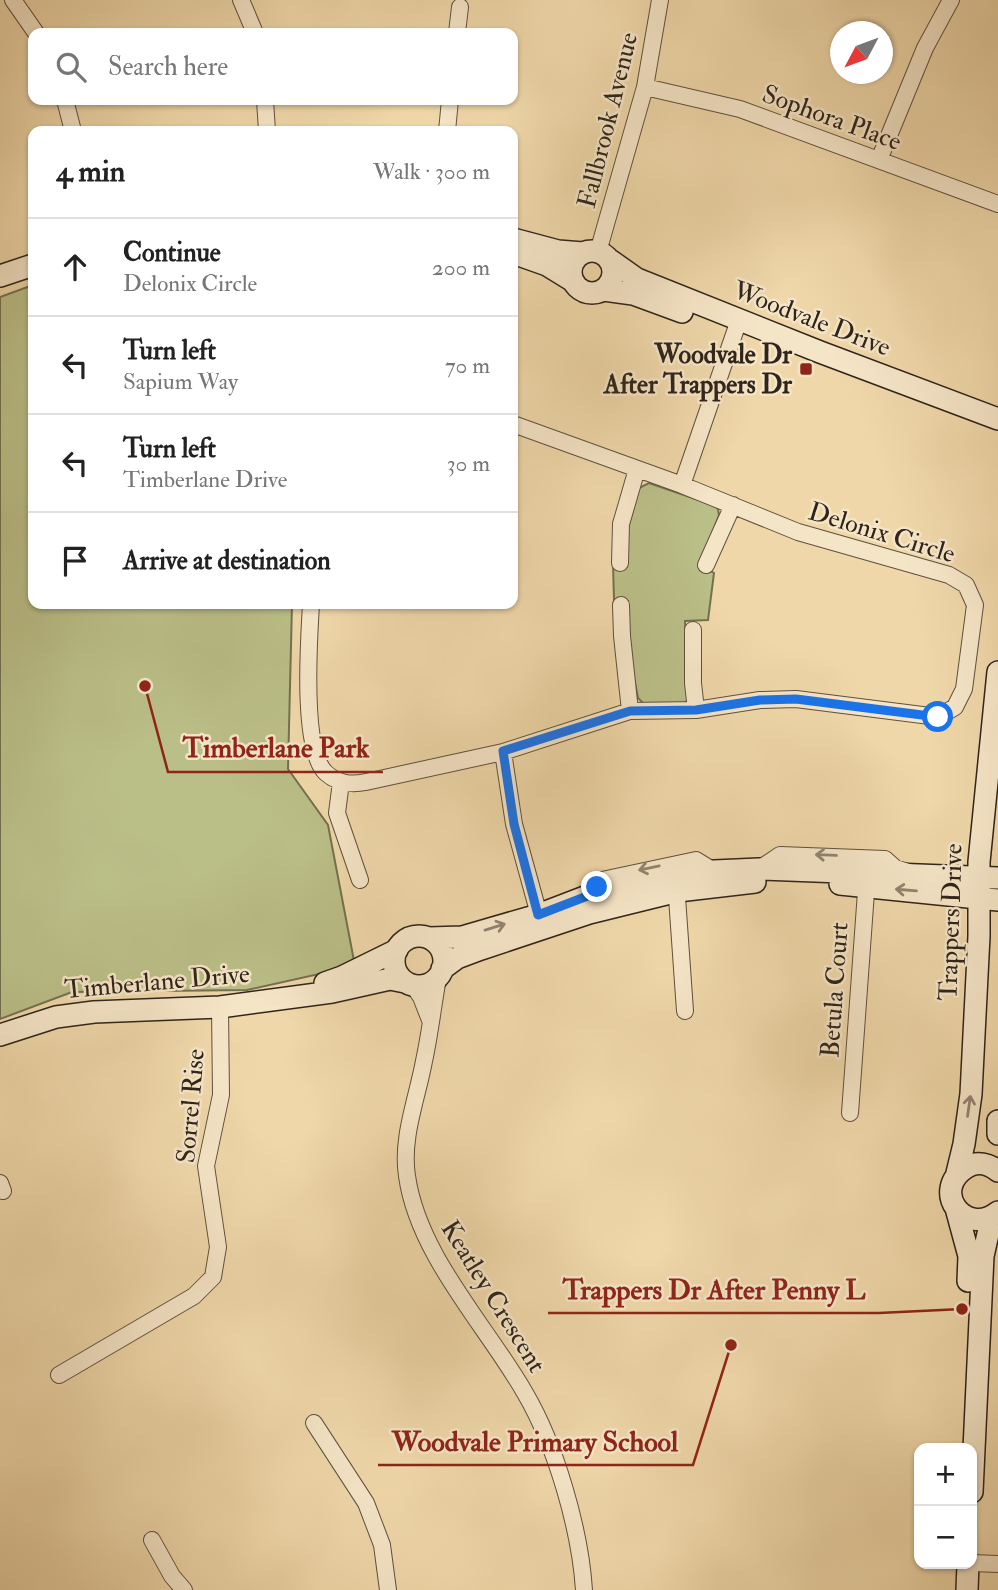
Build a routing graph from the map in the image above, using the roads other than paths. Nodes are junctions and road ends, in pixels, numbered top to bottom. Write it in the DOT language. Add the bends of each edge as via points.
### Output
graph roads {
  1 [pos="13,0"];
  2 [pos="241,0"];
  3 [pos="660,0"];
  4 [pos="947,1"];
  5 [pos="460,7"];
  6 [pos="33,28"];
  7 [pos="254,28"];
  8 [pos="458,28"];
  9 [pos="645,87"];
  10 [pos="66,105"];
  11 [pos="265,105"];
  12 [pos="450,105"];
  13 [pos="72,126"];
  14 [pos="267,126"];
  15 [pos="447,126"];
  16 [pos="879,160"];
  17 [pos="998,204"];
  18 [pos="518,240"];
  19 [pos="28,254"];
  20 [pos="518,255"];
  21 [pos="597,255"];
  22 [pos="0,262"];
  23 [pos="28,267"];
  24 [pos="0,275"];
  25 [pos="573,281"];
  26 [pos="604,290"];
  27 [pos="737,326"];
  28 [pos="998,419"];
  29 [pos="518,426"];
  30 [pos="998,431"];
  31 [pos="637,469"];
  32 [pos="682,485"];
  33 [pos="733,505"];
  34 [pos="620,563"];
  35 [pos="706,565"];
  36 [pos="621,605"];
  37 [pos="311,609"];
  38 [pos="694,630"];
  39 [pos="998,672"];
  40 [pos="696,710"];
  41 [pos="630,711"];
  42 [pos="503,751"];
  43 [pos="341,782"];
  44 [pos="759,869"];
  45 [pos="714,871"];
  46 [pos="914,874"];
  47 [pos="867,879"];
  48 [pos="359,880"];
  49 [pos="677,884"];
  50 [pos="989,888"];
  51 [pos="590,895"];
  52 [pos="541,921"];
  53 [pos="429,938"];
  54 [pos="397,950"];
  55 [pos="440,973"];
  56 [pos="409,984"];
  57 [pos="280,998"];
  58 [pos="220,1007"];
  59 [pos="685,1011"];
  60 [pos="430,1022"];
  61 [pos="0,1035"];
  62 [pos="850,1113"];
  63 [pos="998,1121"];
  64 [pos="998,1134"];
  65 [pos="998,1171"];
  66 [pos="957,1174"];
  67 [pos="956,1208"];
  68 [pos="995,1214"];
  69 [pos="60,1375"];
  70 [pos="314,1423"];
  71 [pos="962,1443"];
  72 [pos="974,1443"];
  73 [pos="152,1539"];
  74 [pos="977,1564"];
  75 [pos="998,1564"];
  76 [pos="956,1569"];
  77 [pos="970,1569"];
  78 [pos="184,1590"];
  79 [pos="388,1590"];
  80 [pos="584,1590"];
  81 [pos="956,1590"];
  82 [pos="968,1590"];
  1 -- 6 [label="street"];
  2 -- 7 [label="street"];
  3 -- 9 [label="street, Fallbrook Avenue"];
  4 -- 16 [label="street"];
  5 -- 8 [label="street"];
  9 -- 16 [label="street, Sophora Place" via="740,110"];
  9 -- 21 [label="street, Fallbrook Avenue"];
  10 -- 13 [label="street"];
  11 -- 14 [label="street"];
  12 -- 15 [label="street"];
  16 -- 17 [label="street, Sophora Place"];
  18 -- 21 [label="street, Woodvale Drive"];
  19 -- 22 [label="street"];
  20 -- 25 [label="street"];
  21 -- 25 [label="street" via="573,262"];
  21 -- 26 [label="street" via="613,273"];
  21 -- 27 [label="street, Woodvale Drive"];
  23 -- 24 [label="street"];
  25 -- 26 [label="street" via="583,291"];
  26 -- 27 [label="street, Woodvale Drive" via="633,294"];
  27 -- 28 [label="street, Woodvale Drive"];
  27 -- 30 [label="street, Woodvale Drive"];
  27 -- 32 [label="street"];
  29 -- 31 [label="street, Delonix Circle"];
  31 -- 32 [label="street, Delonix Circle"];
  31 -- 34 [label="street" via="621,524"];
  32 -- 33 [label="street, Delonix Circle"];
  33 -- 35 [label="street"];
  33 -- 40 [label="street, Delonix Circle" via="798,532 949,575 966,585 975,605 964,689 955,707 938,717 796,699"];
  36 -- 41 [label="street"];
  37 -- 43 [label="street" via="308,669 313,742 320,766"];
  38 -- 40 [label="street"];
  39 -- 50 [label="street, Trappers Drive" via="979,862"];
  40 -- 41 [label="street, Delonix Circle"];
  41 -- 42 [label="street, Delonix Circle"];
  42 -- 43 [label="street, Delonix Circle" via="366,782"];
  42 -- 52 [label="street" via="514,824"];
  43 -- 48 [label="street" via="337,813"];
  44 -- 45 [label="street"];
  46 -- 44 [label="street, one-way" via="884,859 846,856 780,855"];
  44 -- 47 [label="street"];
  45 -- 49 [label="street"];
  45 -- 51 [label="street, one-way" via="696,860 675,863 603,880"];
  46 -- 47 [label="street"];
  46 -- 50 [label="street"];
  47 -- 49 [label="street"];
  50 -- 47 [label="street, one-way"];
  47 -- 62 [label="street, Betula Court"];
  49 -- 51 [label="street"];
  49 -- 52 [label="street" via="589,913"];
  49 -- 59 [label="street"];
  66 -- 50 [label="street, Trappers Drive, one-way" via="971,1094 979,936"];
  51 -- 52 [label="street"];
  53 -- 52 [label="street, one-way" via="462,937"];
  52 -- 55 [label="street" via="457,958"];
  53 -- 54 [label="street" via="407,939"];
  53 -- 55 [label="street" via="440,948 444,962"];
  54 -- 56 [label="street" via="396,971"];
  54 -- 57 [label="street, Timberlane Drive" via="342,977"];
  55 -- 56 [label="street" via="426,985"];
  55 -- 60 [label="street, Keatley Crescent"];
  56 -- 57 [label="street, Timberlane Drive" via="390,979"];
  56 -- 60 [label="street" via="421,997"];
  57 -- 58 [label="street, Timberlane Drive"];
  58 -- 61 [label="street, Timberlane Drive" via="94,1012 56,1017"];
  58 -- 69 [label="street, Sorrel Rise" via="221,1095 206,1166 218,1247 214,1277 194,1296"];
  60 -- 80 [label="street, Keatley Crescent" via="405,1154 410,1193 427,1242 527,1395 560,1469"];
  63 -- 64 [label="street"];
  65 -- 66 [label="street" via="987,1164 971,1164"];
  66 -- 67 [label="street, Trappers Drive" via="951,1191"];
  67 -- 68 [label="street" via="973,1219"];
  67 -- 71 [label="street" via="970,1256"];
  68 -- 72 [label="street" via="983,1256"];
  70 -- 79 [label="street" via="366,1503 382,1545"];
  73 -- 78 [label="street"];
  74 -- 75 [label="street"];
  76 -- 81 [label="street"];
  77 -- 82 [label="street"];
}
